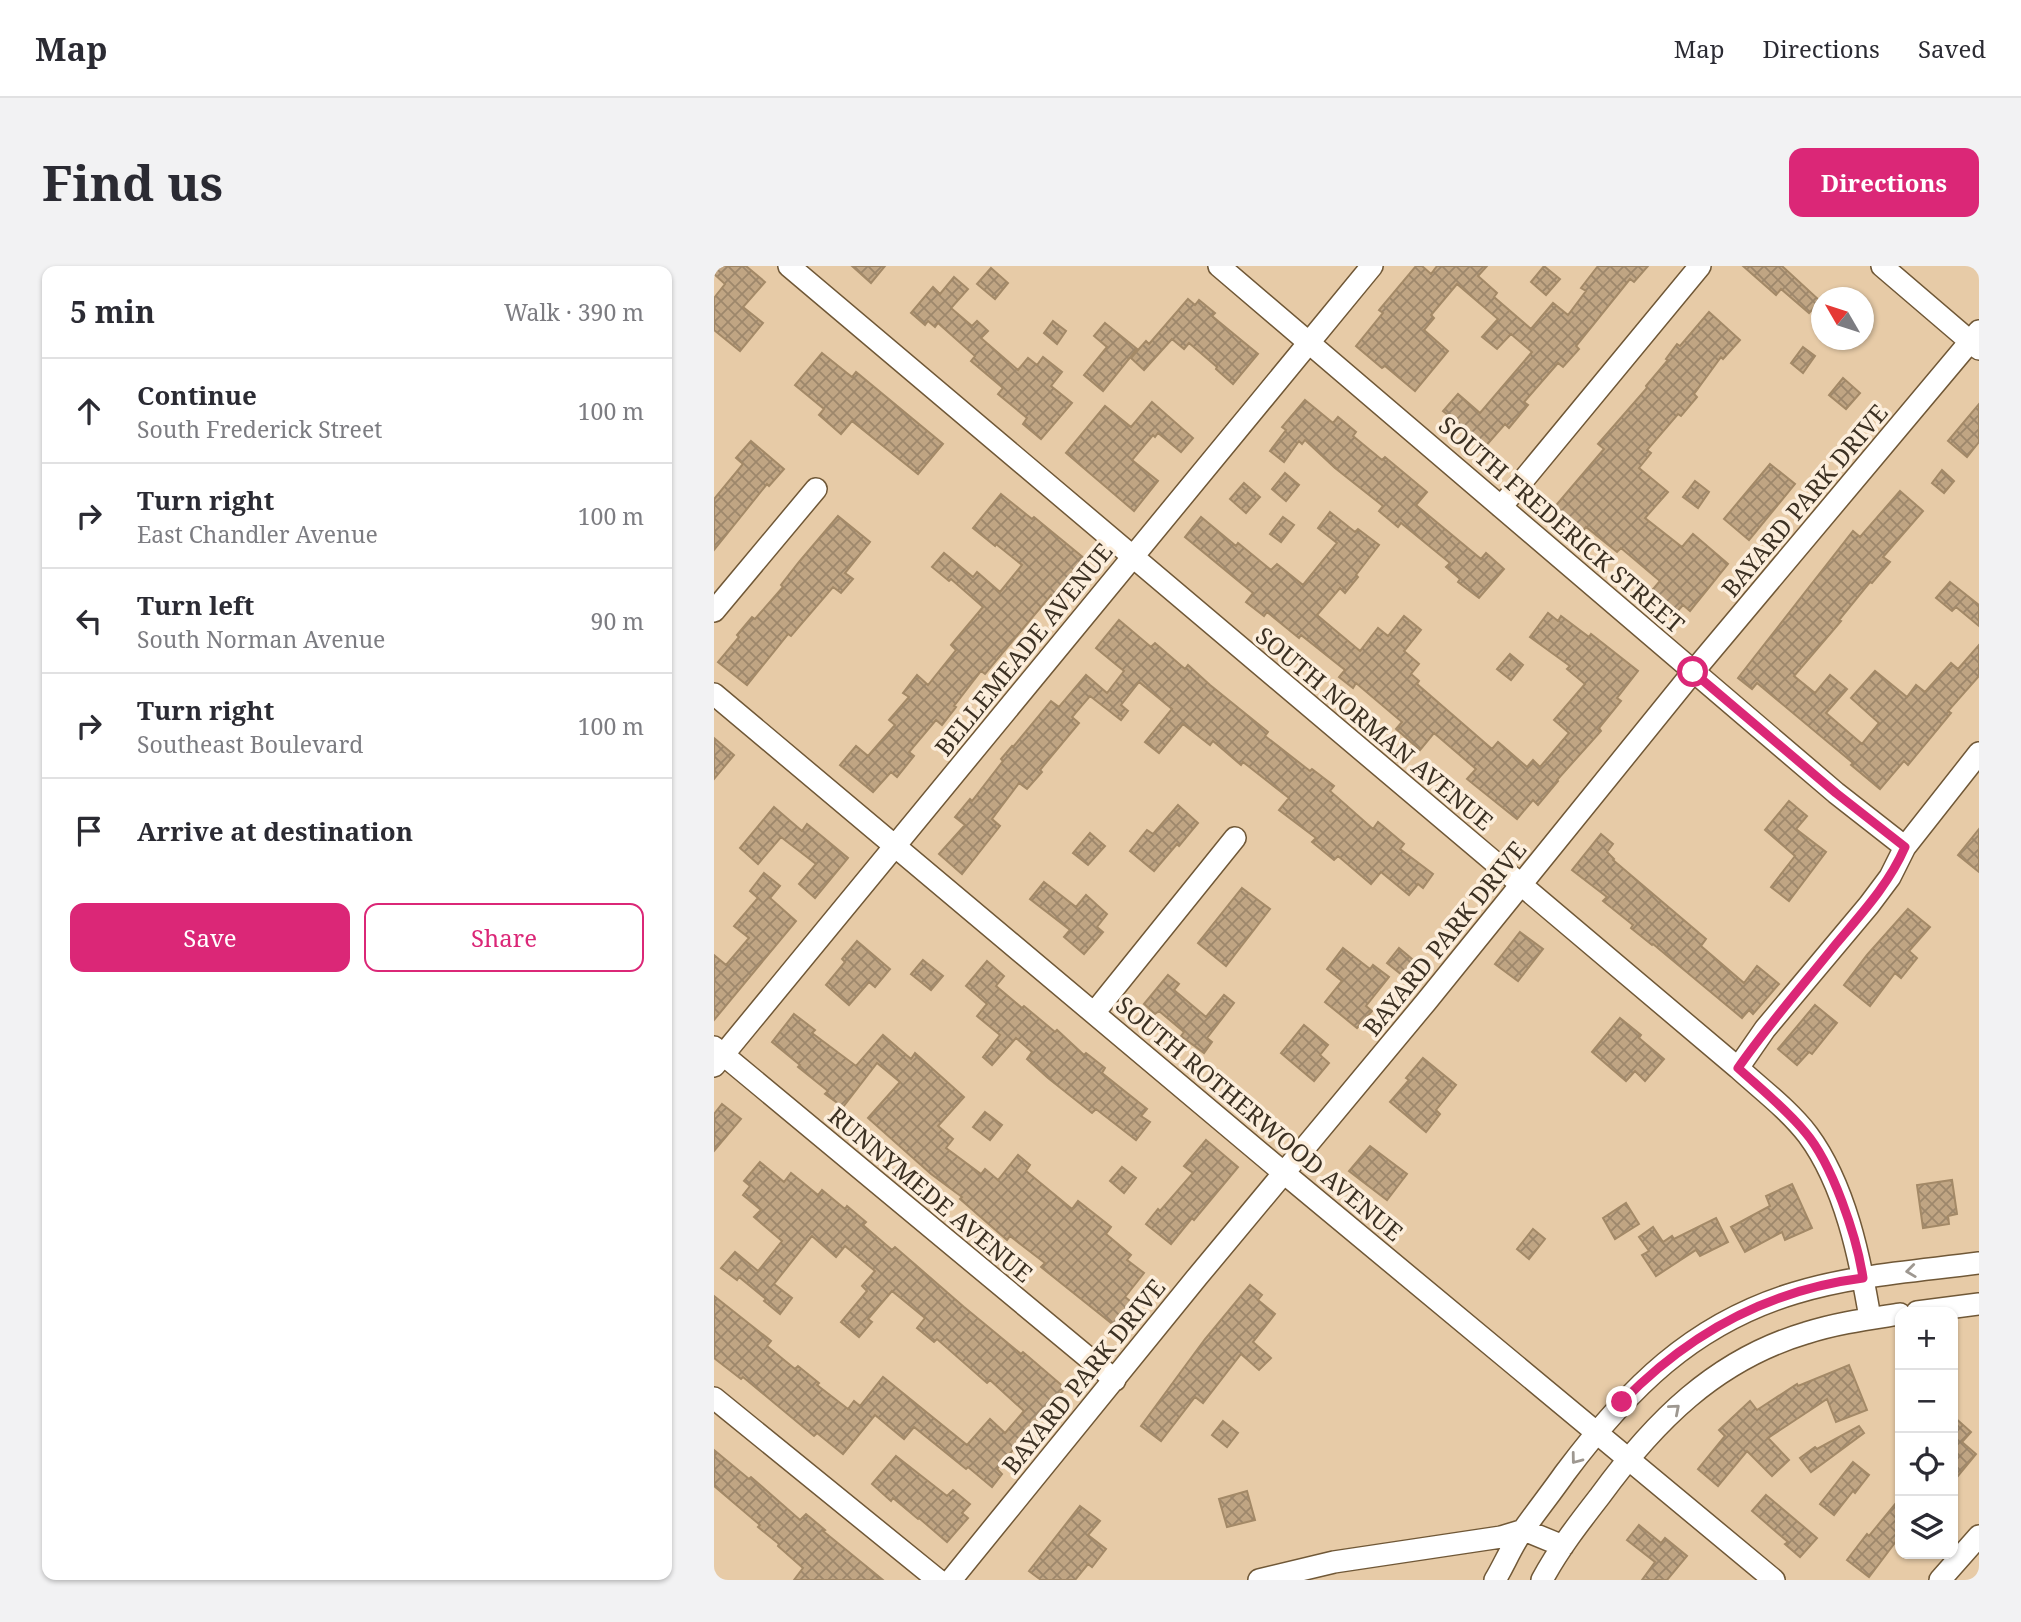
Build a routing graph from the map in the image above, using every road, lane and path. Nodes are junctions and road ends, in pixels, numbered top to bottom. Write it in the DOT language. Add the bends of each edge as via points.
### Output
graph roads {
  1 [pos="789,266"];
  2 [pos="1219,266"];
  3 [pos="1372,266"];
  4 [pos="1700,266"];
  5 [pos="1882,266"];
  6 [pos="1976,341"];
  7 [pos="1309,343"];
  8 [pos="816,489"];
  9 [pos="1501,507"];
  10 [pos="1132,557"];
  11 [pos="714,611"];
  12 [pos="1693,672"];
  13 [pos="714,694"];
  14 [pos="1979,753"];
  15 [pos="1235,838"];
  16 [pos="895,846"];
  17 [pos="1905,847"];
  18 [pos="1521,884"];
  19 [pos="1094,1013"];
  20 [pos="717,1056"];
  21 [pos="1738,1068"];
  22 [pos="1284,1173"];
  23 [pos="1979,1263"];
  24 [pos="1863,1278"];
  25 [pos="1979,1304"];
  26 [pos="1956,1307"];
  27 [pos="1895,1315"];
  28 [pos="1870,1318"];
  29 [pos="1115,1380"];
  30 [pos="714,1398"];
  31 [pos="1596,1432"];
  32 [pos="1628,1458"];
  33 [pos="1524,1530"];
  34 [pos="1979,1536"];
  35 [pos="1563,1546"];
  36 [pos="938,1580"];
  37 [pos="951,1580"];
  38 [pos="1259,1580"];
  39 [pos="1495,1580"];
  40 [pos="1542,1580"];
  41 [pos="1774,1580"];
  42 [pos="1940,1580"];
  1 -- 10 [label="street, SOUTH NORMAN AVENUE"];
  2 -- 7 [label="street, SOUTH FREDERICK STREET"];
  3 -- 7 [label="street, BELLEMEADE AVENUE"];
  4 -- 9 [label="street"];
  5 -- 6 [label="street"];
  6 -- 12 [label="street, BAYARD PARK DRIVE"];
  7 -- 9 [label="street, SOUTH FREDERICK STREET"];
  7 -- 10 [label="street, BELLEMEADE AVENUE"];
  8 -- 11 [label="street"];
  9 -- 12 [label="street, SOUTH FREDERICK STREET"];
  10 -- 16 [label="street, BELLEMEADE AVENUE"];
  10 -- 18 [label="street, SOUTH NORMAN AVENUE"];
  12 -- 17 [label="street, SOUTH FREDERICK STREET"];
  12 -- 18 [label="street, BAYARD PARK DRIVE"];
  13 -- 16 [label="street, SOUTH ROTHERWOOD AVENUE"];
  14 -- 17 [label="street"];
  15 -- 19 [label="street"];
  16 -- 19 [label="street, SOUTH ROTHERWOOD AVENUE"];
  16 -- 20 [label="street, BELLEMEADE AVENUE"];
  17 -- 21 [label="street" via="1876,896"];
  18 -- 21 [label="street, SOUTH NORMAN AVENUE"];
  18 -- 22 [label="street, BAYARD PARK DRIVE"];
  19 -- 22 [label="street, SOUTH ROTHERWOOD AVENUE"];
  20 -- 29 [label="street, RUNNYMEDE AVENUE"];
  21 -- 24 [label="street, SOUTH NORMAN AVENUE" via="1791,1116 1818,1150 1844,1210"];
  22 -- 29 [label="street, BAYARD PARK DRIVE"];
  22 -- 31 [label="street, SOUTH ROTHERWOOD AVENUE"];
  23 -- 24 [label="street, one-way"];
  24 -- 28 [label="street, SOUTH NORMAN AVENUE"];
  24 -- 31 [label="street" via="1795,1293 1714,1327 1640,1384"];
  25 -- 26 [label="street"];
  27 -- 28 [label="street"];
  32 -- 28 [label="street, one-way" via="1668,1414 1735,1363 1807,1332"];
  29 -- 37 [label="street, BAYARD PARK DRIVE"];
  30 -- 36 [label="street"];
  31 -- 32 [label="street, SOUTH ROTHERWOOD AVENUE"];
  31 -- 33 [label="street, one-way"];
  32 -- 35 [label="street"];
  32 -- 41 [label="street, SOUTH ROTHERWOOD AVENUE"];
  33 -- 35 [label="street"];
  33 -- 38 [label="street" via="1334,1562"];
  33 -- 39 [label="street"];
  34 -- 42 [label="street"];
  35 -- 40 [label="street"];
}
